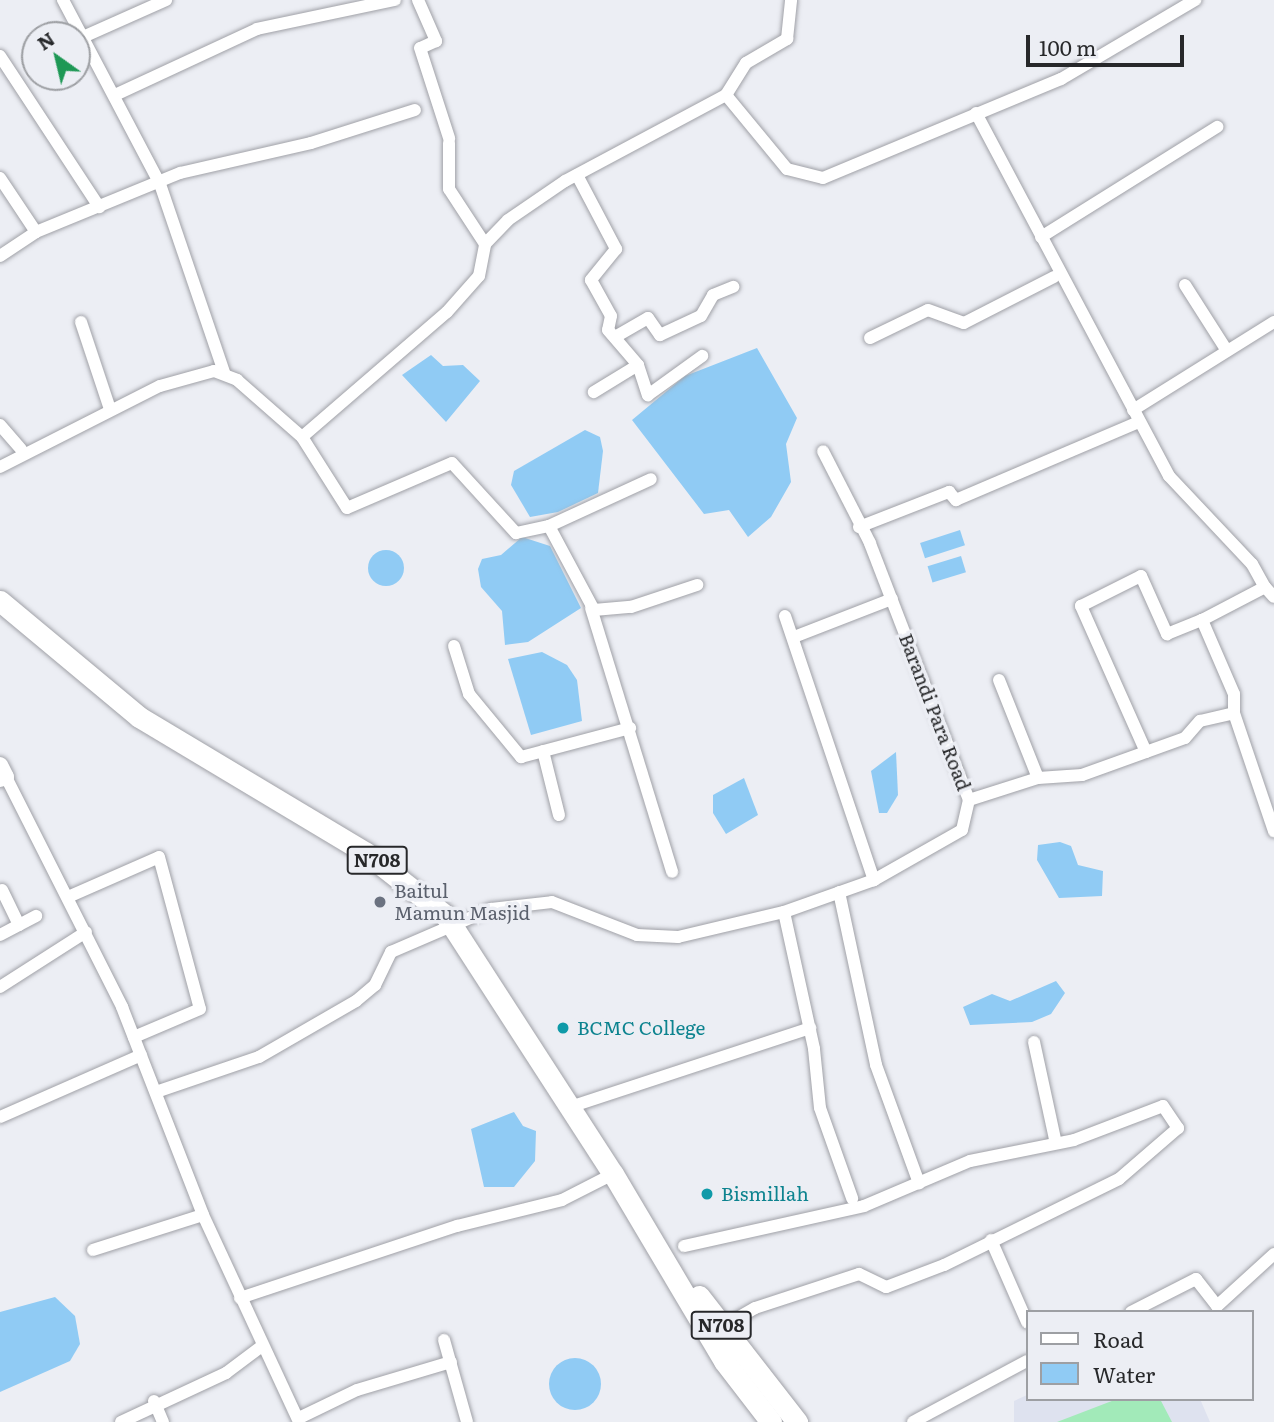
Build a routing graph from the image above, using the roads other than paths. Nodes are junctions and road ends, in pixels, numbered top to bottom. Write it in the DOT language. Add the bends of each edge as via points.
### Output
graph roads {
  1 [pos="64,0"];
  2 [pos="166,0"];
  3 [pos="395,0"];
  4 [pos="418,0"];
  5 [pos="1195,0"];
  6 [pos="788,3"];
  7 [pos="75,21"];
  8 [pos="91,33"];
  9 [pos="91,52"];
  10 [pos="0,56"];
  11 [pos="115,95"];
  12 [pos="726,95"];
  13 [pos="415,110"];
  14 [pos="976,113"];
  15 [pos="1217,127"];
  16 [pos="577,176"];
  17 [pos="0,178"];
  18 [pos="160,184"];
  19 [pos="99,207"];
  20 [pos="36,232"];
  21 [pos="1041,237"];
  22 [pos="485,244"];
  23 [pos="0,256"];
  24 [pos="1054,277"];
  25 [pos="1185,285"];
  26 [pos="733,287"];
  27 [pos="81,322"];
  28 [pos="1274,322"];
  29 [pos="615,338"];
  30 [pos="870,338"];
  31 [pos="1227,351"];
  32 [pos="702,356"];
  33 [pos="638,365"];
  34 [pos="224,372"];
  35 [pos="594,392"];
  36 [pos="110,409"];
  37 [pos="1133,410"];
  38 [pos="1139,422"];
  39 [pos="0,425"];
  40 [pos="302,437"];
  41 [pos="21,449"];
  42 [pos="823,451"];
  43 [pos="0,467"];
  44 [pos="651,480"];
  45 [pos="549,526"];
  46 [pos="859,527"];
  47 [pos="696,585"];
  48 [pos="1270,592"];
  49 [pos="892,599"];
  50 [pos="0,601"];
  51 [pos="591,608"];
  52 [pos="785,616"];
  53 [pos="1202,620"];
  54 [pos="794,637"];
  55 [pos="454,646"];
  56 [pos="999,680"];
  57 [pos="1234,713"];
  58 [pos="629,728"];
  59 [pos="543,751"];
  60 [pos="1146,752"];
  61 [pos="2,774"];
  62 [pos="1038,778"];
  63 [pos="969,800"];
  64 [pos="559,815"];
  65 [pos="1274,831"];
  66 [pos="672,872"];
  67 [pos="874,880"];
  68 [pos="2,890"];
  69 [pos="839,892"];
  70 [pos="68,897"];
  71 [pos="784,912"];
  72 [pos="36,916"];
  73 [pos="451,923"];
  74 [pos="19,925"];
  75 [pos="86,932"];
  76 [pos="0,935"];
  77 [pos="0,987"];
  78 [pos="810,1028"];
  79 [pos="134,1037"];
  80 [pos="1034,1042"];
  81 [pos="141,1055"];
  82 [pos="156,1092"];
  83 [pos="570,1107"];
  84 [pos="0,1117"];
  85 [pos="1055,1139"];
  86 [pos="614,1174"];
  87 [pos="919,1183"];
  88 [pos="852,1198"];
  89 [pos="203,1215"];
  90 [pos="646,1228"];
  91 [pos="991,1240"];
  92 [pos="684,1246"];
  93 [pos="93,1250"];
  94 [pos="1274,1254"];
  95 [pos="240,1298"];
  96 [pos="1135,1310"];
  97 [pos="1026,1320"];
  98 [pos="722,1327"];
  99 [pos="444,1340"];
  100 [pos="262,1346"];
  101 [pos="451,1362"];
  102 [pos="1026,1362"];
  103 [pos="154,1401"];
  104 [pos="299,1420"];
  105 [pos="121,1422"];
  106 [pos="163,1422"];
  107 [pos="467,1422"];
  108 [pos="771,1422"];
  109 [pos="797,1422"];
  110 [pos="912,1422"];
  1 -- 7 [label="street"];
  2 -- 8 [label="street"];
  3 -- 11 [label="street" via="257,29"];
  4 -- 22 [label="street" via="436,41 420,48 449,140 449,189"];
  5 -- 14 [label="street" via="1061,79"];
  6 -- 12 [label="street" via="787,39 747,63"];
  9 -- 11 [label="street"];
  10 -- 19 [label="street"];
  11 -- 18 [label="street"];
  12 -- 14 [label="street" via="782,165 816,179"];
  12 -- 16 [label="street"];
  13 -- 18 [label="street" via="311,143 180,173"];
  14 -- 21 [label="street"];
  15 -- 21 [label="street"];
  16 -- 22 [label="street" via="508,220"];
  16 -- 29 [label="street" via="616,249 591,280"];
  17 -- 20 [label="street"];
  18 -- 19 [label="street"];
  18 -- 34 [label="street"];
  19 -- 20 [label="street"];
  20 -- 23 [label="street"];
  21 -- 37 [label="street"];
  22 -- 40 [label="street" via="479,276 447,312"];
  24 -- 30 [label="street" via="964,323 928,310"];
  25 -- 31 [label="street"];
  26 -- 29 [label="street" via="713,295 701,316 660,335 649,318"];
  27 -- 36 [label="street"];
  28 -- 31 [label="street"];
  29 -- 33 [label="street"];
  31 -- 37 [label="street"];
  32 -- 33 [label="street" via="648,395"];
  33 -- 35 [label="street"];
  34 -- 36 [label="street" via="204,372"];
  34 -- 40 [label="street"];
  36 -- 43 [label="street"];
  37 -- 38 [label="street"];
  38 -- 46 [label="street" via="956,500 949,492"];
  38 -- 48 [label="street" via="1169,476 1252,564"];
  39 -- 41 [label="street"];
  40 -- 45 [label="street" via="347,508 452,463 513,533"];
  42 -- 46 [label="street, Barandi Para Road"];
  44 -- 45 [label="street"];
  45 -- 51 [label="street"];
  46 -- 49 [label="street, Barandi Para Road"];
  47 -- 51 [label="street" via="631,607"];
  48 -- 53 [label="street"];
  49 -- 54 [label="street"];
  49 -- 63 [label="street, Barandi Para Road"];
  50 -- 73 [label="highway, N708" via="48,648 139,718 366,852"];
  51 -- 58 [label="street"];
  52 -- 54 [label="street"];
  53 -- 57 [label="street" via="1234,694"];
  53 -- 60 [label="street" via="1167,634 1141,576 1081,606"];
  54 -- 67 [label="street"];
  55 -- 59 [label="street" via="469,694 510,747 521,757"];
  56 -- 62 [label="street"];
  57 -- 60 [label="street" via="1200,721 1185,738"];
  57 -- 65 [label="street"];
  58 -- 59 [label="street"];
  58 -- 66 [label="street"];
  59 -- 64 [label="street"];
  60 -- 62 [label="street" via="1082,775"];
  61 -- 70 [label="street"];
  62 -- 63 [label="street"];
  63 -- 67 [label="street, Barandi Para Road" via="962,830"];
  67 -- 69 [label="street, Barandi Para Road"];
  68 -- 74 [label="street"];
  69 -- 71 [label="street, Barandi Para Road"];
  69 -- 87 [label="street" via="876,1065"];
  70 -- 75 [label="street"];
  70 -- 79 [label="street" via="159,857 200,1009"];
  71 -- 73 [label="street, Barandi Para Road" via="657,938 552,902 527,901"];
  71 -- 78 [label="street"];
  72 -- 74 [label="street"];
  73 -- 82 [label="street, Barandi Para Road" via="391,952 375,985 302,1033 259,1057"];
  73 -- 83 [label="highway, N708"];
  74 -- 76 [label="street"];
  75 -- 77 [label="street"];
  75 -- 79 [label="street"];
  78 -- 83 [label="street"];
  78 -- 88 [label="street" via="820,1108"];
  79 -- 81 [label="street"];
  80 -- 85 [label="street"];
  81 -- 82 [label="street"];
  81 -- 84 [label="street"];
  82 -- 89 [label="street"];
  83 -- 86 [label="highway, N708"];
  86 -- 90 [label="highway, N708"];
  86 -- 95 [label="street" via="562,1200 457,1226"];
  87 -- 91 [label="street" via="971,1161 1074,1140 1164,1107 1179,1133 1144,1162"];
  87 -- 92 [label="street" via="864,1206"];
  89 -- 93 [label="street"];
  89 -- 95 [label="street"];
  90 -- 98 [label="highway, N708"];
  90 -- 108 [label="highway, N708" via="723,1361"];
  91 -- 97 [label="street"];
  91 -- 98 [label="street" via="886,1287 859,1274 755,1308"];
  94 -- 96 [label="street" via="1217,1306 1196,1279"];
  95 -- 100 [label="street"];
  98 -- 109 [label="highway, N708"];
  99 -- 101 [label="street"];
  100 -- 103 [label="street" via="193,1391"];
  100 -- 104 [label="street"];
  101 -- 104 [label="street" via="357,1390"];
  101 -- 107 [label="street"];
  102 -- 110 [label="street"];
  103 -- 105 [label="street"];
  103 -- 106 [label="street"];
}
